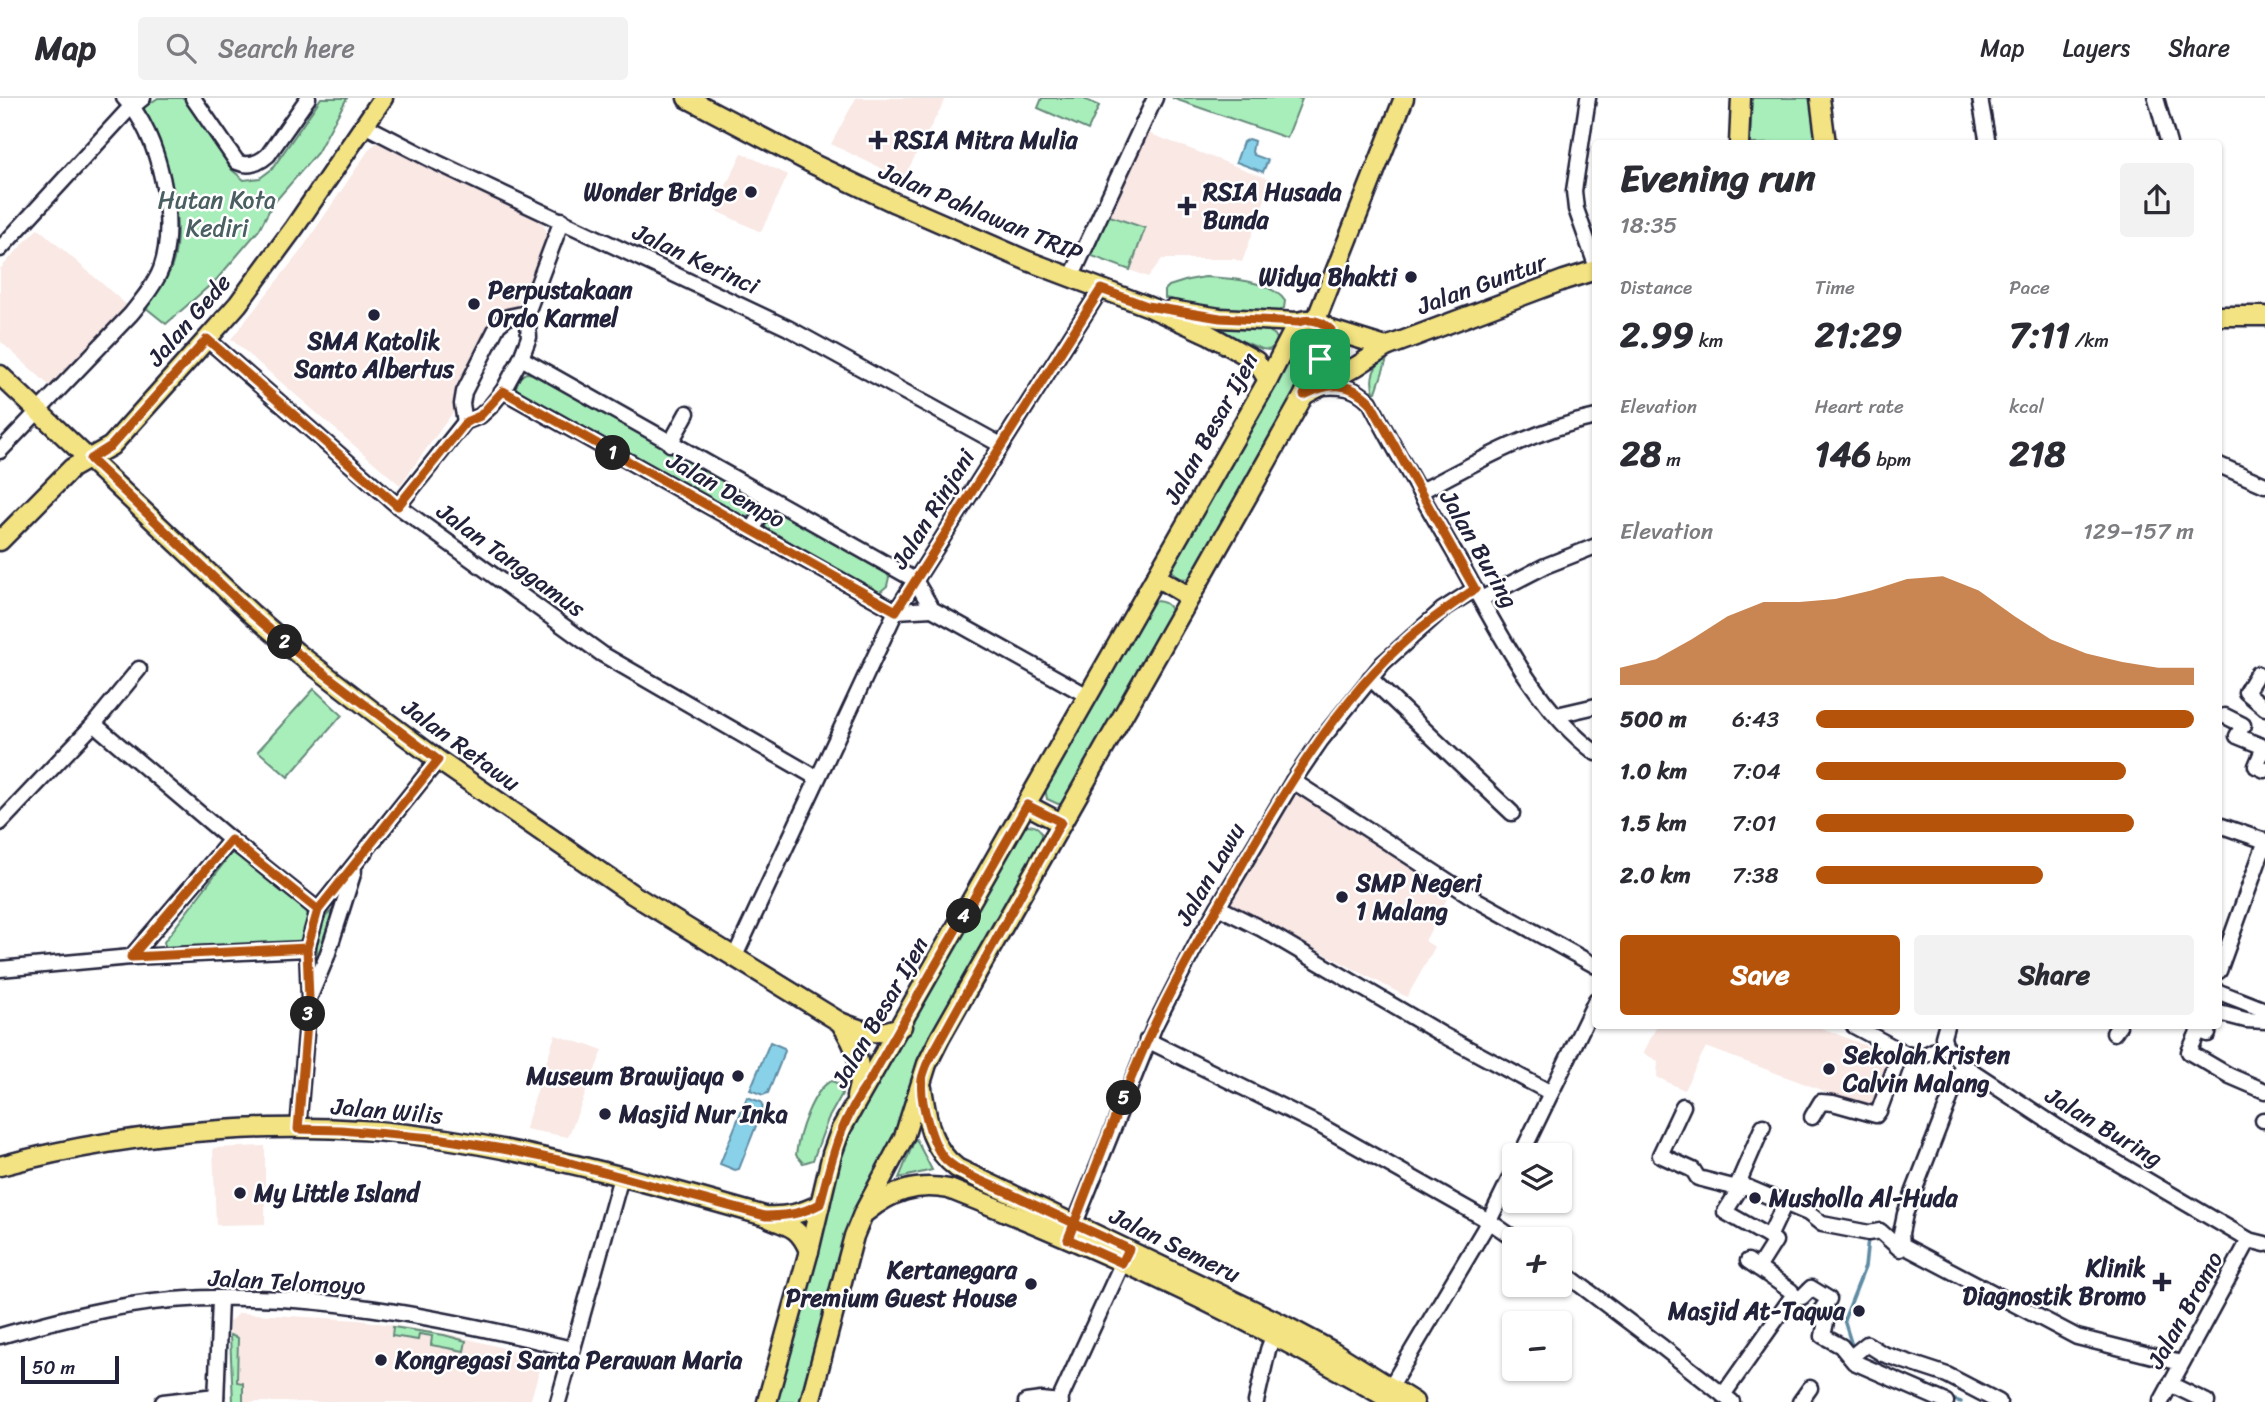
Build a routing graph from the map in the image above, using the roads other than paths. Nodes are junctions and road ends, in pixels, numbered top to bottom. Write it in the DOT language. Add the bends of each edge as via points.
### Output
graph roads {
  1 [pos="193,98"];
  2 [pos="308,98"];
  3 [pos="383,98"];
  4 [pos="687,98"];
  5 [pos="1155,98"];
  6 [pos="1404,98"];
  7 [pos="1588,98"];
  8 [pos="1741,98"];
  9 [pos="1820,98"];
  10 [pos="1980,98"];
  11 [pos="2156,98"];
  12 [pos="133,101"];
  13 [pos="366,126"];
  14 [pos="1739,140"];
  15 [pos="1825,140"];
  16 [pos="1987,140"];
  17 [pos="2168,140"];
  18 [pos="562,220"];
  19 [pos="0,249"];
  20 [pos="1592,256"];
  21 [pos="1592,269"];
  22 [pos="1072,278"];
  23 [pos="1101,289"];
  24 [pos="1147,306"];
  25 [pos="527,313"];
  26 [pos="2222,316"];
  27 [pos="2265,316"];
  28 [pos="1315,324"];
  29 [pos="207,339"];
  30 [pos="1386,346"];
  31 [pos="521,358"];
  32 [pos="0,375"];
  33 [pos="1268,380"];
  34 [pos="503,391"];
  35 [pos="1312,391"];
  36 [pos="38,411"];
  37 [pos="687,413"];
  38 [pos="1592,418"];
  39 [pos="466,422"];
  40 [pos="670,444"];
  41 [pos="1001,445"];
  42 [pos="0,451"];
  43 [pos="90,459"];
  44 [pos="2222,466"];
  45 [pos="2265,485"];
  46 [pos="1420,492"];
  47 [pos="770,500"];
  48 [pos="398,506"];
  49 [pos="752,530"];
  50 [pos="0,541"];
  51 [pos="1592,548"];
  52 [pos="1156,577"];
  53 [pos="915,580"];
  54 [pos="1478,594"];
  55 [pos="1190,597"];
  56 [pos="932,609"];
  57 [pos="896,611"];
  58 [pos="139,669"];
  59 [pos="2257,674"];
  60 [pos="1370,678"];
  61 [pos="1088,696"];
  62 [pos="1592,707"];
  63 [pos="2265,708"];
  64 [pos="1557,715"];
  65 [pos="2225,716"];
  66 [pos="94,724"];
  67 [pos="1592,750"];
  68 [pos="438,760"];
  69 [pos="2265,770"];
  70 [pos="817,778"];
  71 [pos="1293,780"];
  72 [pos="1027,805"];
  73 [pos="1512,813"];
  74 [pos="1061,822"];
  75 [pos="0,824"];
  76 [pos="2222,826"];
  77 [pos="231,840"];
  78 [pos="2265,842"];
  79 [pos="357,862"];
  80 [pos="1218,907"];
  81 [pos="318,910"];
  82 [pos="307,948"];
  83 [pos="735,956"];
  84 [pos="131,957"];
  85 [pos="2222,963"];
  86 [pos="1592,964"];
  87 [pos="0,969"];
  88 [pos="2222,993"];
  89 [pos="309,999"];
  90 [pos="1592,1008"];
  91 [pos="2265,1010"];
  92 [pos="2222,1014"];
  93 [pos="2265,1021"];
  94 [pos="840,1022"];
  95 [pos="902,1026"];
  96 [pos="1860,1029"];
  97 [pos="1945,1029"];
  98 [pos="2209,1029"];
  99 [pos="1147,1040"];
  100 [pos="1945,1045"];
  101 [pos="1906,1054"];
  102 [pos="1963,1065"];
  103 [pos="921,1081"];
  104 [pos="2265,1091"];
  105 [pos="1551,1093"];
  106 [pos="855,1102"];
  107 [pos="1683,1106"];
  108 [pos="1812,1116"];
  109 [pos="1763,1126"];
  110 [pos="298,1129"];
  111 [pos="1527,1143"];
  112 [pos="0,1166"];
  113 [pos="621,1177"];
  114 [pos="1740,1185"];
  115 [pos="1502,1195"];
  116 [pos="1785,1203"];
  117 [pos="820,1204"];
  118 [pos="863,1214"];
  119 [pos="765,1216"];
  120 [pos="1489,1222"];
  121 [pos="1502,1230"];
  122 [pos="1071,1231"];
  123 [pos="1769,1237"];
  124 [pos="2249,1240"];
  125 [pos="2265,1244"];
  126 [pos="1901,1247"];
  127 [pos="809,1251"];
  128 [pos="1125,1256"];
  129 [pos="1572,1279"];
  130 [pos="1792,1297"];
  131 [pos="220,1299"];
  132 [pos="1276,1329"];
  133 [pos="0,1336"];
  134 [pos="572,1349"];
  135 [pos="1854,1354"];
  136 [pos="2181,1363"];
  137 [pos="2170,1384"];
  138 [pos="1810,1388"];
  139 [pos="1392,1398"];
  140 [pos="216,1399"];
  141 [pos="1727,1399"];
  142 [pos="163,1402"];
  143 [pos="558,1402"];
  144 [pos="767,1402"];
  145 [pos="810,1402"];
  146 [pos="1026,1402"];
  147 [pos="1060,1402"];
  148 [pos="1256,1402"];
  149 [pos="1414,1402"];
  150 [pos="1800,1402"];
  151 [pos="1947,1402"];
  152 [pos="1999,1402"];
  153 [pos="2161,1402"];
  154 [pos="2207,1402"];
  1 -- 2 [label="street" via="237,162 249,165 268,155"];
  3 -- 13 [label="main road, Jalan Gede"];
  4 -- 22 [label="main road, Jalan Pahlawan TRIP" via="895,203"];
  5 -- 22 [label="street"];
  6 -- 28 [label="main road"];
  7 -- 20 [label="street" via="1574,191"];
  8 -- 14 [label="main road"];
  9 -- 15 [label="main road"];
  10 -- 16 [label="street"];
  11 -- 17 [label="street"];
  12 -- 19 [label="street"];
  12 -- 36 [label="street" via="159,165 165,199 167,237 160,271 131,314"];
  13 -- 18 [label="street, Jalan Kerinci"];
  13 -- 29 [label="main road, Jalan Gede" via="238,304"];
  18 -- 25 [label="street"];
  18 -- 41 [label="street, Jalan Kerinci" via="788,328"];
  21 -- 30 [label="main road, Jalan Guntur"];
  22 -- 23 [label="main road, Jalan Pahlawan TRIP"];
  23 -- 24 [label="main road, Jalan Pahlawan TRIP"];
  23 -- 41 [label="street, Jalan Rinjani"];
  24 -- 28 [label="main road, Jalan Pahlawan TRIP" via="1220,318"];
  24 -- 33 [label="main road, Jalan Pahlawan TRIP" via="1256,361"];
  25 -- 31 [label="street" via="529,337"];
  25 -- 39 [label="street" via="508,317 498,325 464,392"];
  26 -- 27 [label="main road"];
  28 -- 30 [label="main road, Jalan Pahlawan TRIP"];
  28 -- 33 [label="main road, Jalan Besar Ijen"];
  28 -- 35 [label="main road"];
  29 -- 43 [label="main road, Jalan Gede" via="111,446"];
  29 -- 48 [label="street, Jalan Tanggamus"];
  30 -- 35 [label="main road, Jalan Guntur"];
  31 -- 34 [label="street"];
  31 -- 40 [label="street, Jalan Dempo"];
  32 -- 36 [label="main road, Jalan Retawu"];
  33 -- 52 [label="main road, Jalan Besar Ijen"];
  34 -- 39 [label="street" via="480,416"];
  34 -- 49 [label="street, Jalan Dempo"];
  35 -- 46 [label="street, Jalan Buring" via="1345,387 1362,393"];
  35 -- 55 [label="main road"];
  36 -- 42 [label="street"];
  36 -- 43 [label="main road, Jalan Retawu"];
  37 -- 40 [label="street"];
  38 -- 46 [label="street" via="1519,442"];
  39 -- 48 [label="street"];
  40 -- 47 [label="street, Jalan Dempo"];
  41 -- 53 [label="street, Jalan Rinjani"];
  43 -- 50 [label="main road, Jalan Gede" via="72,468"];
  43 -- 68 [label="main road, Jalan Retawu" via="252,614"];
  44 -- 45 [label="street"];
  46 -- 54 [label="street, Jalan Buring"];
  47 -- 49 [label="street"];
  47 -- 53 [label="street, Jalan Dempo"];
  48 -- 70 [label="street, Jalan Tanggamus" via="603,654"];
  49 -- 57 [label="street, Jalan Dempo"];
  51 -- 54 [label="street, Jalan Lawu"];
  52 -- 55 [label="main road"];
  52 -- 61 [label="main road, Jalan Besar Ijen"];
  53 -- 56 [label="street"];
  53 -- 57 [label="street, Jalan Rinjani"];
  54 -- 60 [label="street, Jalan Lawu" via="1443,610"];
  54 -- 64 [label="street, Jalan Buring"];
  55 -- 74 [label="main road"];
  56 -- 57 [label="street"];
  56 -- 61 [label="street"];
  57 -- 70 [label="street, Jalan Rinjani"];
  58 -- 66 [label="street"];
  59 -- 63 [label="street" via="2246,692"];
  60 -- 71 [label="street, Jalan Lawu"];
  60 -- 73 [label="street"];
  61 -- 72 [label="main road, Jalan Besar Ijen"];
  62 -- 64 [label="street"];
  64 -- 67 [label="street, Jalan Buring"];
  65 -- 69 [label="street" via="2243,725 2236,736 2264,747 2256,766"];
  66 -- 75 [label="street"];
  66 -- 77 [label="street"];
  68 -- 79 [label="street"];
  68 -- 83 [label="main road, Jalan Retawu" via="632,894"];
  70 -- 83 [label="street, Jalan Rinjani"];
  71 -- 80 [label="street, Jalan Lawu"];
  71 -- 86 [label="street" via="1477,900"];
  72 -- 74 [label="main road"];
  72 -- 95 [label="main road, Jalan Besar Ijen"];
  74 -- 103 [label="main road" via="940,1038"];
  76 -- 78 [label="street"];
  77 -- 81 [label="street"];
  77 -- 84 [label="street"];
  78 -- 85 [label="street"];
  79 -- 81 [label="street"];
  79 -- 89 [label="street"];
  80 -- 99 [label="street, Jalan Lawu"];
  80 -- 105 [label="street"];
  81 -- 82 [label="street"];
  82 -- 84 [label="street"];
  82 -- 89 [label="street"];
  83 -- 94 [label="main road, Jalan Retawu"];
  84 -- 87 [label="street"];
  88 -- 91 [label="street"];
  89 -- 110 [label="street"];
  90 -- 105 [label="street"];
  92 -- 93 [label="street"];
  94 -- 95 [label="main road, Jalan Retawu" via="874,1033"];
  94 -- 106 [label="main road, Jalan Retawu" via="855,1047 861,1070"];
  95 -- 106 [label="main road, Jalan Besar Ijen"];
  96 -- 101 [label="street"];
  97 -- 100 [label="street"];
  98 -- 104 [label="street" via="2208,1034 2199,1030 2189,1052"];
  99 -- 120 [label="street" via="1320,1125"];
  99 -- 122 [label="street, Jalan Lawu"];
  100 -- 101 [label="street" via="1921,1057"];
  100 -- 102 [label="street, Jalan Buring"];
  101 -- 108 [label="street" via="1898,1059 1878,1113 1821,1102"];
  102 -- 124 [label="street, Jalan Buring" via="2068,1134"];
  102 -- 126 [label="street" via="1905,1214"];
  103 -- 118 [label="main road" via="904,1138"];
  103 -- 122 [label="main road, Jalan Semeru" via="929,1126 944,1158"];
  105 -- 111 [label="street"];
  106 -- 117 [label="main road, Jalan Besar Ijen" via="837,1138"];
  107 -- 114 [label="street" via="1660,1155 1693,1170 1698,1178"];
  109 -- 114 [label="street"];
  110 -- 112 [label="main road, Jalan Wilis" via="141,1138"];
  110 -- 113 [label="main road, Jalan Wilis" via="443,1139 563,1161"];
  113 -- 119 [label="main road, Jalan Wilis"];
  113 -- 134 [label="street"];
  114 -- 116 [label="street"];
  114 -- 123 [label="street" via="1725,1212"];
  115 -- 120 [label="street"];
  116 -- 123 [label="street"];
  116 -- 126 [label="street" via="1822,1224 1880,1231"];
  117 -- 119 [label="main road, Jalan Wilis" via="803,1213"];
  117 -- 127 [label="main road, Jalan Besar Ijen"];
  118 -- 122 [label="main road, Jalan Semeru" via="901,1191 936,1186"];
  118 -- 145 [label="main road"];
  119 -- 127 [label="main road, Jalan Wilis" via="800,1233"];
  120 -- 121 [label="street"];
  120 -- 139 [label="street"];
  122 -- 128 [label="main road, Jalan Semeru"];
  123 -- 130 [label="street" via="1775,1241 1753,1264 1791,1291"];
  124 -- 125 [label="street, Jalan Buring"];
  124 -- 136 [label="street, Jalan Bromo"];
  126 -- 136 [label="street" via="2077,1337"];
  127 -- 144 [label="main road, Jalan Besar Ijen"];
  128 -- 132 [label="main road, Jalan Semeru"];
  128 -- 147 [label="street"];
  129 -- 141 [label="street"];
  130 -- 135 [label="street" via="1802,1297 1811,1288 1829,1299 1817,1316 1826,1322 1824,1336"];
  130 -- 141 [label="street"];
  131 -- 133 [label="street, Jalan Telomoyo" via="173,1300 96,1312"];
  131 -- 134 [label="street, Jalan Telomoyo" via="355,1306 440,1319"];
  131 -- 140 [label="street"];
  132 -- 139 [label="main road, Jalan Semeru" via="1334,1352"];
  132 -- 148 [label="street"];
  134 -- 143 [label="street"];
  135 -- 151 [label="street" via="1854,1362"];
  135 -- 152 [label="street" via="1867,1344 1883,1354 1947,1375"];
  136 -- 137 [label="street, Jalan Bromo"];
  137 -- 153 [label="street, Jalan Bromo"];
  137 -- 154 [label="street"];
  138 -- 150 [label="street"];
  139 -- 149 [label="main road, Jalan Semeru"];
  140 -- 142 [label="street"];
  146 -- 147 [label="street"];
}
